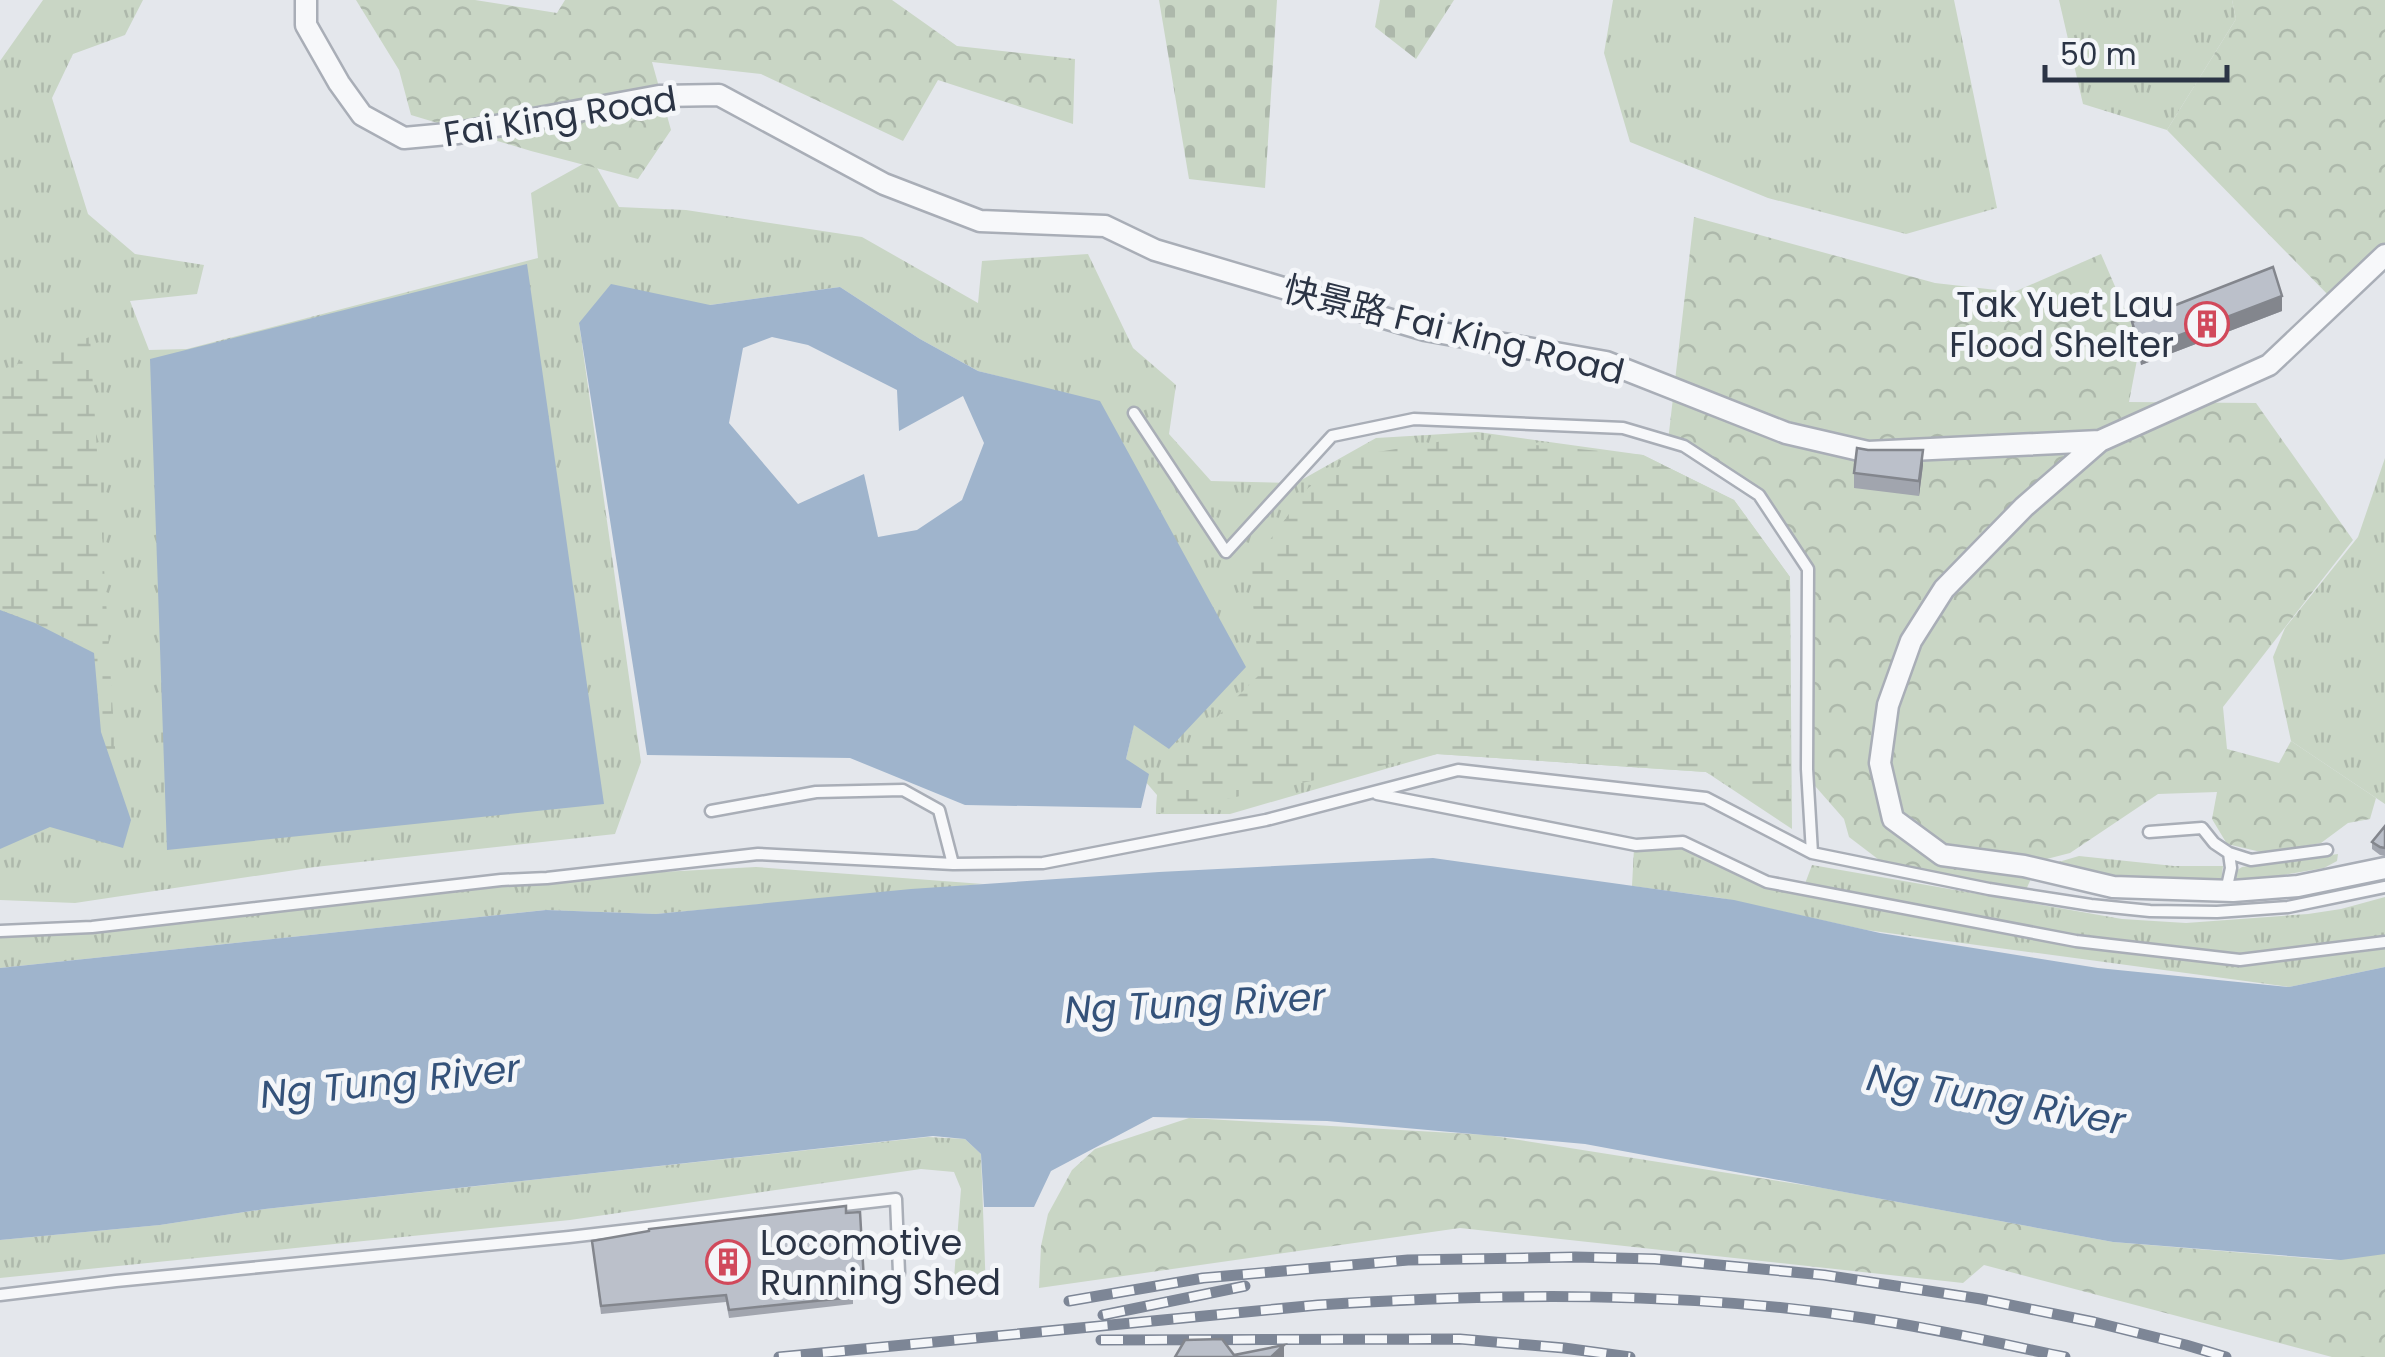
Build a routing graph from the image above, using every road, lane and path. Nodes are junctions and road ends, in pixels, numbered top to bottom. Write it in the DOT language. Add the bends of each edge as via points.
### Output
graph roads {
  1 [pos="306,0"];
  2 [pos="2385,255"];
  3 [pos="1134,412"];
  4 [pos="2100,440"];
  5 [pos="1371,793"];
  6 [pos="711,811"];
  7 [pos="2149,832"];
  8 [pos="2327,850"];
  9 [pos="1812,853"];
  10 [pos="2229,854"];
  11 [pos="952,864"];
  12 [pos="2385,868"];
  13 [pos="2385,887"];
  14 [pos="2226,890"];
  15 [pos="0,931"];
  16 [pos="2385,942"];
  17 [pos="899,1274"];
  18 [pos="0,1295"];
  1 -- 4 [label="street, Fai King Road" via="306,25 339,83 362,115 404,138 659,96 719,95 884,184 980,221 1105,226 1156,250 1425,330 1606,362 1786,433 1868,452"];
  2 -- 4 [label="street" via="2269,365"];
  3 -- 9 [label="lane" via="1226,552 1332,436 1414,419 1623,428 1684,446 1759,495 1808,568"];
  4 -- 14 [label="street" via="1944,588 1912,641 1888,705 1880,762 1893,819 1942,855 2113,887"];
  5 -- 9 [label="lane" via="1458,770 1706,798"];
  5 -- 11 [label="lane" via="1043,863"];
  5 -- 16 [label="lane" via="1636,844 1683,842 1767,882 2076,941 2240,960"];
  6 -- 11 [label="lane" via="816,792 904,790 940,810"];
  7 -- 10 [label="lane" via="2202,828"];
  8 -- 10 [label="lane" via="2251,860"];
  9 -- 13 [label="lane" via="1989,889 2150,912 2288,907"];
  10 -- 14 [label="lane"];
  11 -- 15 [label="lane" via="758,854 92,927"];
  12 -- 14 [label="street" via="2298,886"];
  17 -- 18 [label="lane" via="896,1200"];
}
